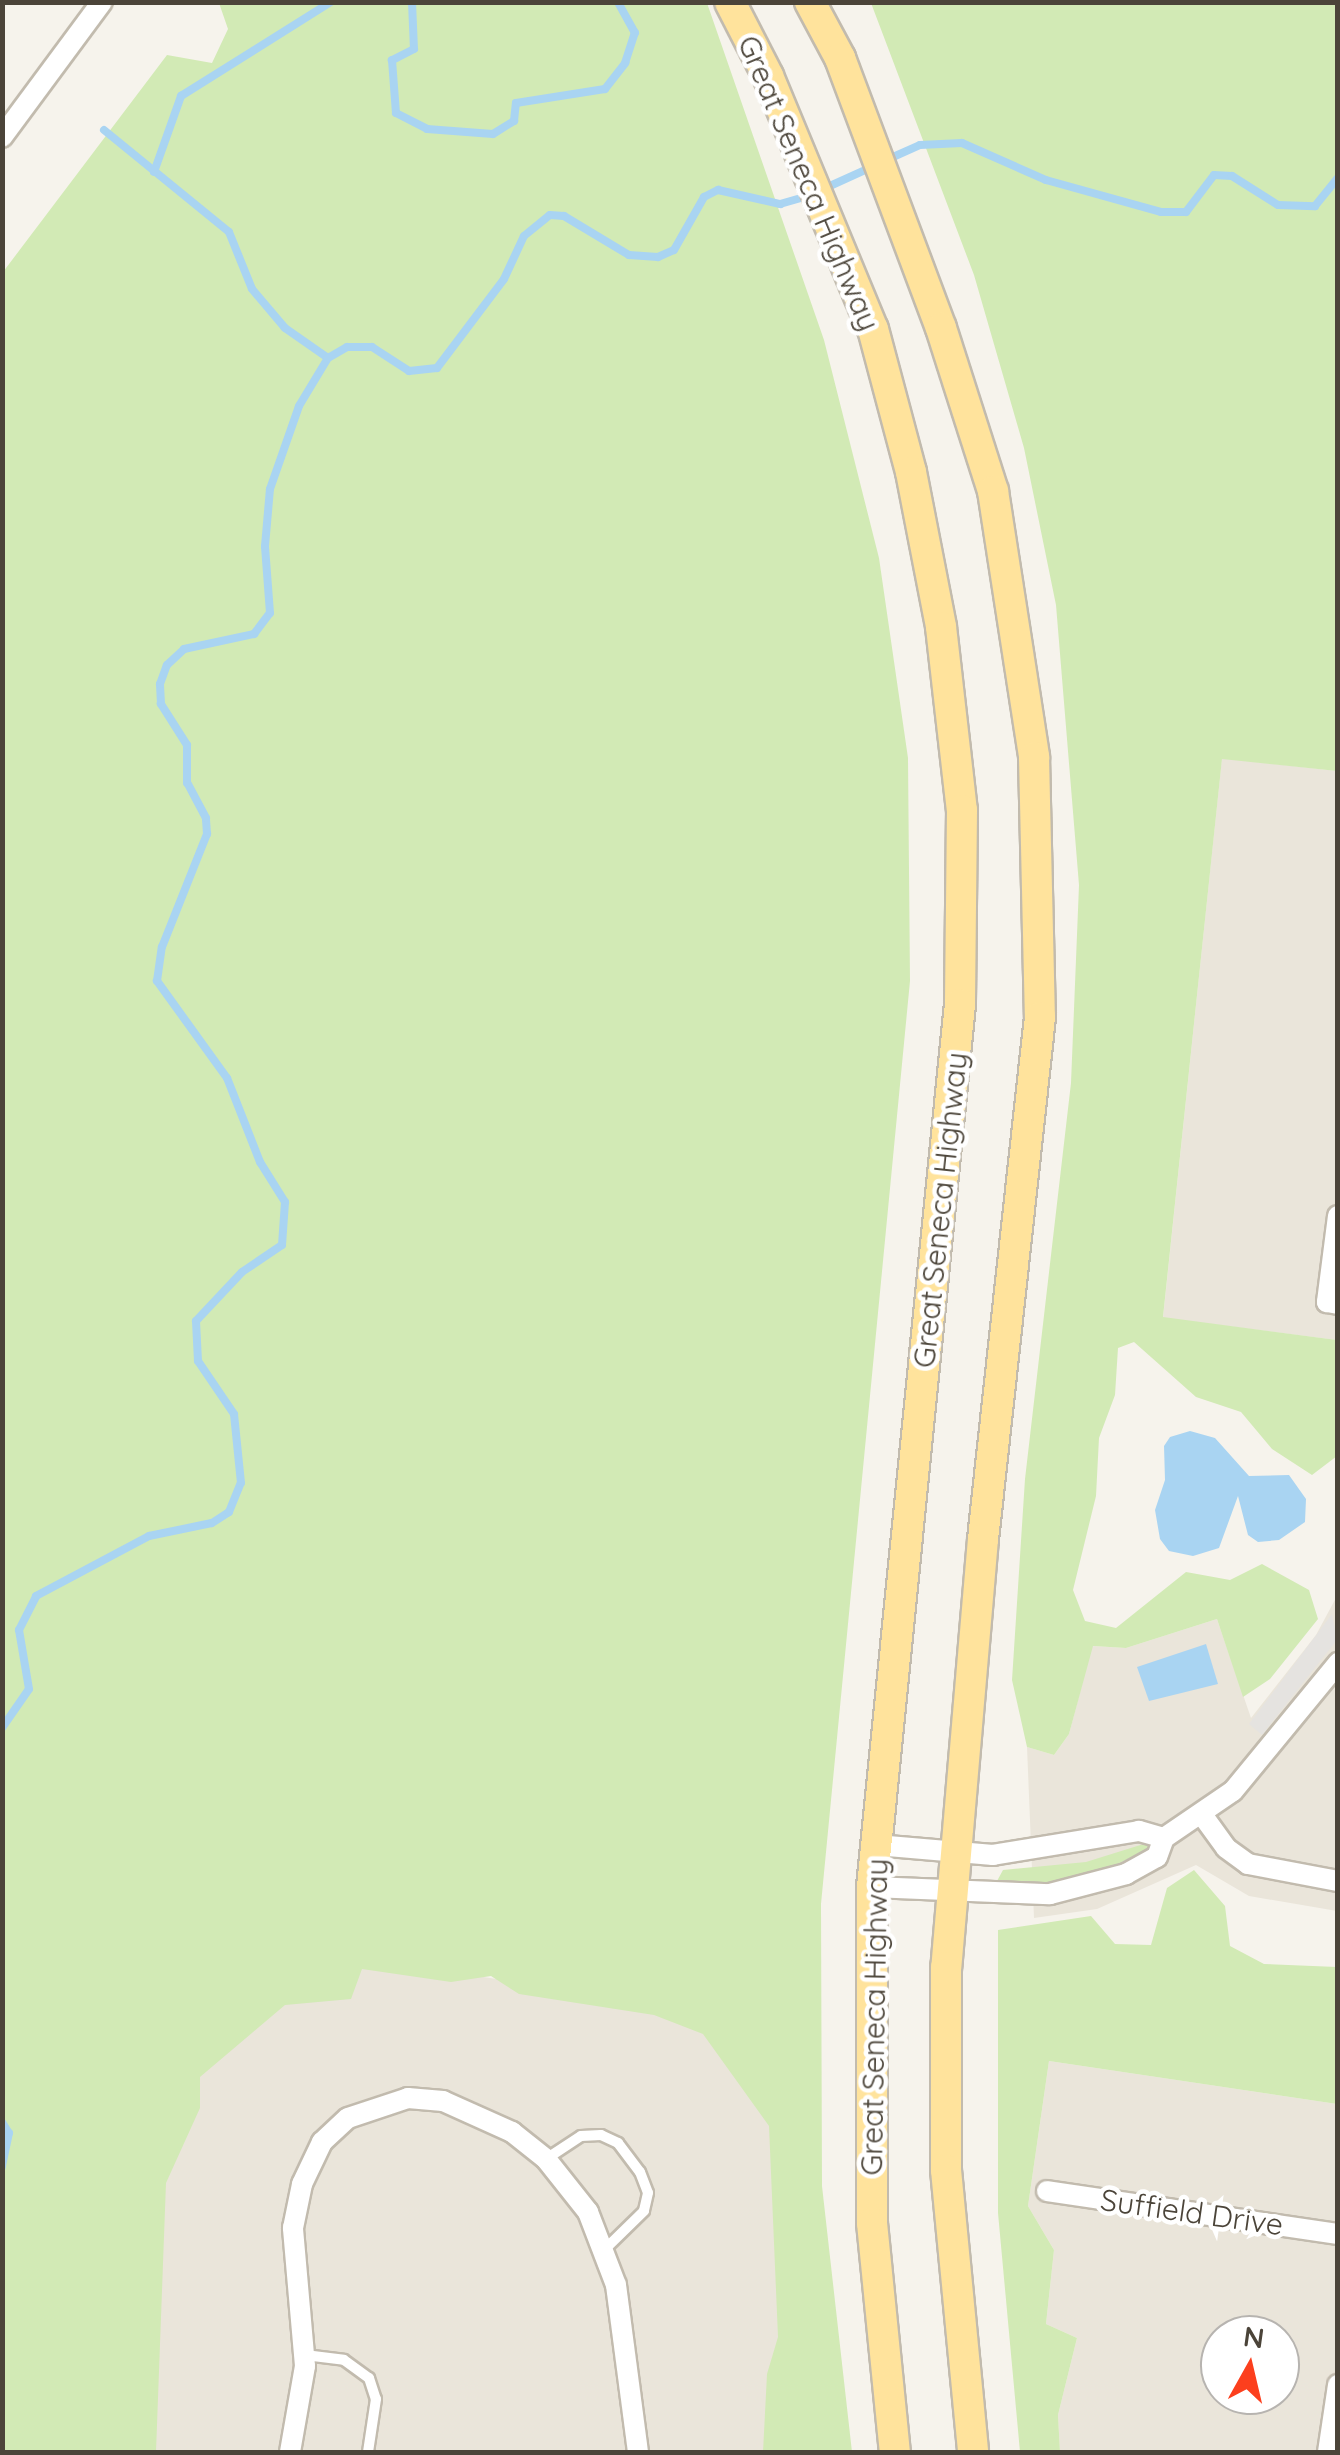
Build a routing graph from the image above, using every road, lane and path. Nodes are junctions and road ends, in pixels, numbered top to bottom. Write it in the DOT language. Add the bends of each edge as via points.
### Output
graph roads {
  1 [pos="102,2"];
  2 [pos="730,2"];
  3 [pos="810,2"];
  4 [pos="2,136"];
  5 [pos="1338,1216"];
  6 [pos="1338,1304"];
  7 [pos="1336,1668"];
  8 [pos="1204,1816"];
  9 [pos="1164,1838"];
  10 [pos="876,1844"];
  11 [pos="954,1850"];
  12 [pos="1338,1881"];
  13 [pos="872,1888"];
  14 [pos="950,1894"];
  15 [pos="546,2158"];
  16 [pos="1047,2191"];
  17 [pos="1338,2234"];
  18 [pos="605,2250"];
  19 [pos="305,2355"];
  20 [pos="1338,2384"];
  21 [pos="290,2452"];
  22 [pos="368,2452"];
  23 [pos="638,2452"];
  24 [pos="895,2452"];
  25 [pos="973,2452"];
  26 [pos="1328,2452"];
  1 -- 4 [label="street"];
  2 -- 10 [label="main road, Great Seneca Highway" via="768,76 873,329 911,472 941,627 962,810 960,1004"];
  3 -- 11 [label="main road" via="840,58 941,328 992,491 1034,757 1042,917 1038,1036"];
  5 -- 6 [label="street" via="1327,1302"];
  7 -- 8 [label="street" via="1275,1744"];
  8 -- 9 [label="street"];
  8 -- 12 [label="street" via="1226,1848 1248,1864"];
  9 -- 11 [label="street" via="1140,1831 993,1855"];
  9 -- 14 [label="street" via="1158,1857 1096,1885 1050,1894"];
  10 -- 11 [label="street"];
  10 -- 13 [label="main road, Great Seneca Highway"];
  11 -- 14 [label="main road"];
  13 -- 14 [label="street"];
  13 -- 24 [label="main road, Great Seneca Highway" via="872,2223"];
  14 -- 25 [label="main road" via="946,2170"];
  15 -- 18 [label="street" via="588,2212"];
  15 -- 18 [label="lane" via="596,2134 618,2142 640,2172 648,2193 644,2210"];
  15 -- 19 [label="street" via="512,2132 443,2101 408,2098 348,2118 322,2142 302,2184 294,2228"];
  16 -- 17 [label="street, Suffield Drive"];
  18 -- 23 [label="street" via="632,2374"];
  19 -- 21 [label="street"];
  19 -- 22 [label="lane" via="344,2360 369,2378 376,2399"];
  20 -- 26 [label="street"];
}
